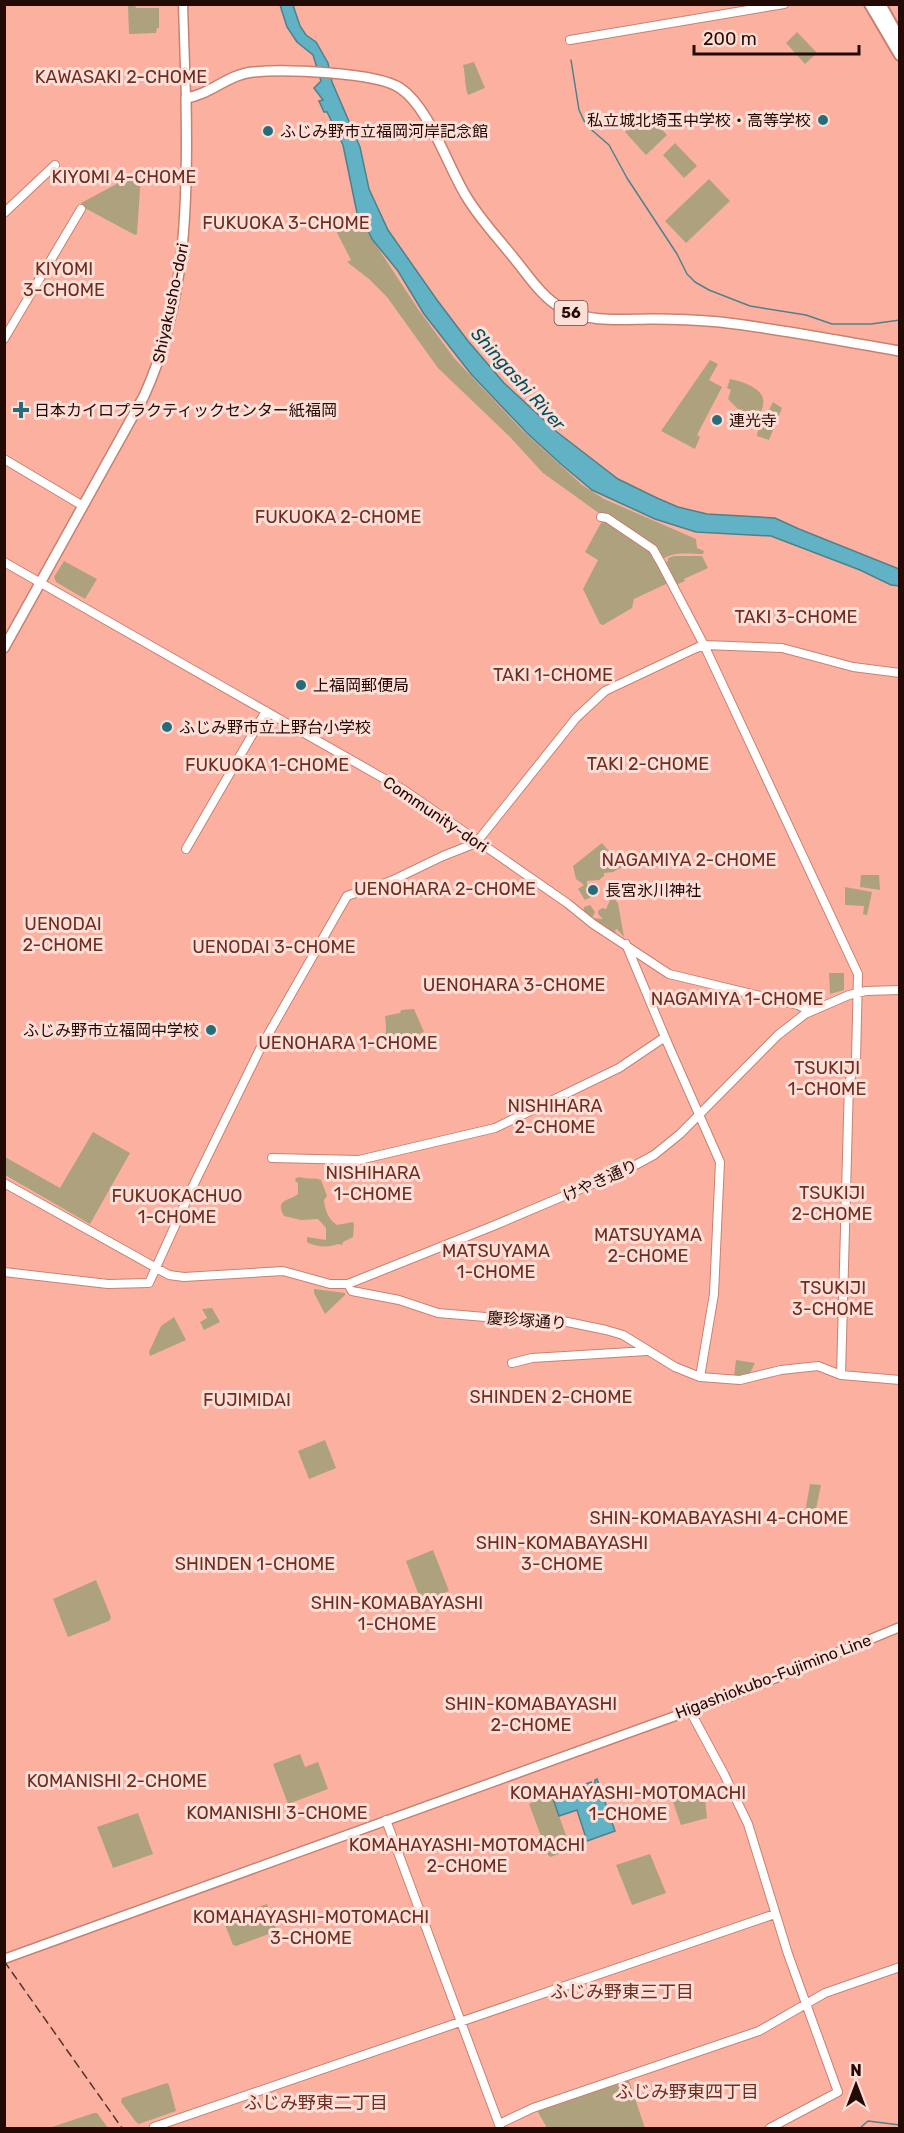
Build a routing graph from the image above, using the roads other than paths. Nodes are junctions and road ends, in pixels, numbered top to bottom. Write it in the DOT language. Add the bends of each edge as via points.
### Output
graph roads {
  1 [pos="183,4"];
  2 [pos="784,4"];
  3 [pos="870,4"];
  4 [pos="880,4"];
  5 [pos="570,40"];
  6 [pos="900,40"];
  7 [pos="900,55"];
  8 [pos="186,98"];
  9 [pos="55,165"];
  10 [pos="81,209"];
  11 [pos="4,213"];
  12 [pos="4,339"];
  13 [pos="900,351"];
  14 [pos="4,459"];
  15 [pos="82,506"];
  16 [pos="601,517"];
  17 [pos="4,562"];
  18 [pos="40,582"];
  19 [pos="704,645"];
  20 [pos="4,648"];
  21 [pos="900,673"];
  22 [pos="266,711"];
  23 [pos="477,842"];
  24 [pos="186,849"];
  25 [pos="626,945"];
  26 [pos="900,990"];
  27 [pos="857,993"];
  28 [pos="810,1011"];
  29 [pos="664,1037"];
  30 [pos="699,1116"];
  31 [pos="272,1158"];
  32 [pos="4,1183"];
  33 [pos="156,1269"];
  34 [pos="4,1272"];
  35 [pos="348,1284"];
  36 [pos="649,1351"];
  37 [pos="512,1363"];
  38 [pos="841,1375"];
  39 [pos="700,1377"];
  40 [pos="900,1380"];
  41 [pos="900,1627"];
  42 [pos="689,1709"];
  43 [pos="386,1820"];
  44 [pos="775,1914"];
  45 [pos="4,1959"];
  46 [pos="900,1967"];
  47 [pos="806,2003"];
  48 [pos="460,2022"];
  49 [pos="500,2126"];
  50 [pos="154,2127"];
  51 [pos="770,2128"];
  1 -- 8 [label="main road"];
  2 -- 5 [label="street"];
  3 -- 7 [label="highway"];
  4 -- 6 [label="highway"];
  8 -- 13 [label="main road, 56" via="243,73 357,76 391,83 417,104 474,209 539,288 566,310 594,319 721,322"];
  8 -- 15 [label="main road, Shiyakusho-dori" via="186,219 172,310 150,384"];
  9 -- 11 [label="street"];
  10 -- 12 [label="street"];
  14 -- 15 [label="street"];
  15 -- 18 [label="main road, Shiyakusho-dori"];
  16 -- 19 [label="street" via="653,549"];
  17 -- 18 [label="street, Community-dori"];
  18 -- 20 [label="main road, Shiyakusho-dori"];
  18 -- 22 [label="street, Community-dori"];
  19 -- 21 [label="street" via="782,648 853,667"];
  19 -- 23 [label="street" via="605,691 576,718"];
  19 -- 27 [label="street" via="858,974"];
  22 -- 23 [label="street, Community-dori" via="404,790"];
  22 -- 24 [label="street"];
  23 -- 25 [label="street, Community-dori"];
  23 -- 33 [label="street" via="348,896 261,1047"];
  25 -- 28 [label="street, Community-dori" via="669,974"];
  25 -- 29 [label="street"];
  26 -- 27 [label="street, けやき通り"];
  27 -- 28 [label="street, けやき通り"];
  27 -- 38 [label="street" via="856,1060 849,1086"];
  28 -- 30 [label="street, けやき通り" via="778,1035"];
  29 -- 30 [label="street"];
  29 -- 31 [label="street" via="619,1068 495,1128 359,1160"];
  30 -- 35 [label="street, けやき通り" via="666,1147 618,1174"];
  30 -- 39 [label="street" via="720,1162 714,1294"];
  32 -- 33 [label="street"];
  33 -- 34 [label="street" via="146,1285"];
  33 -- 35 [label="street" via="184,1277 283,1270 330,1284"];
  35 -- 36 [label="street, 慶珍塚通り" via="352,1291 438,1313 548,1318 606,1330"];
  36 -- 37 [label="street" via="567,1355"];
  36 -- 39 [label="street, 慶珍塚通り"];
  38 -- 39 [label="street, 慶珍塚通り" via="818,1366 740,1380"];
  38 -- 40 [label="street, 慶珍塚通り"];
  41 -- 42 [label="main road, Higashiokubo-Fujimino Line" via="739,1693"];
  42 -- 43 [label="main road, Higashiokubo-Fujimino Line"];
  42 -- 44 [label="street" via="748,1824"];
  43 -- 45 [label="main road, Higashiokubo-Fujimino Line"];
  43 -- 48 [label="street"];
  44 -- 47 [label="street"];
  44 -- 48 [label="street"];
  46 -- 47 [label="street"];
  47 -- 49 [label="street" via="759,2031 533,2108"];
  47 -- 51 [label="street" via="838,2092"];
  48 -- 49 [label="street"];
  48 -- 50 [label="street"];
}
